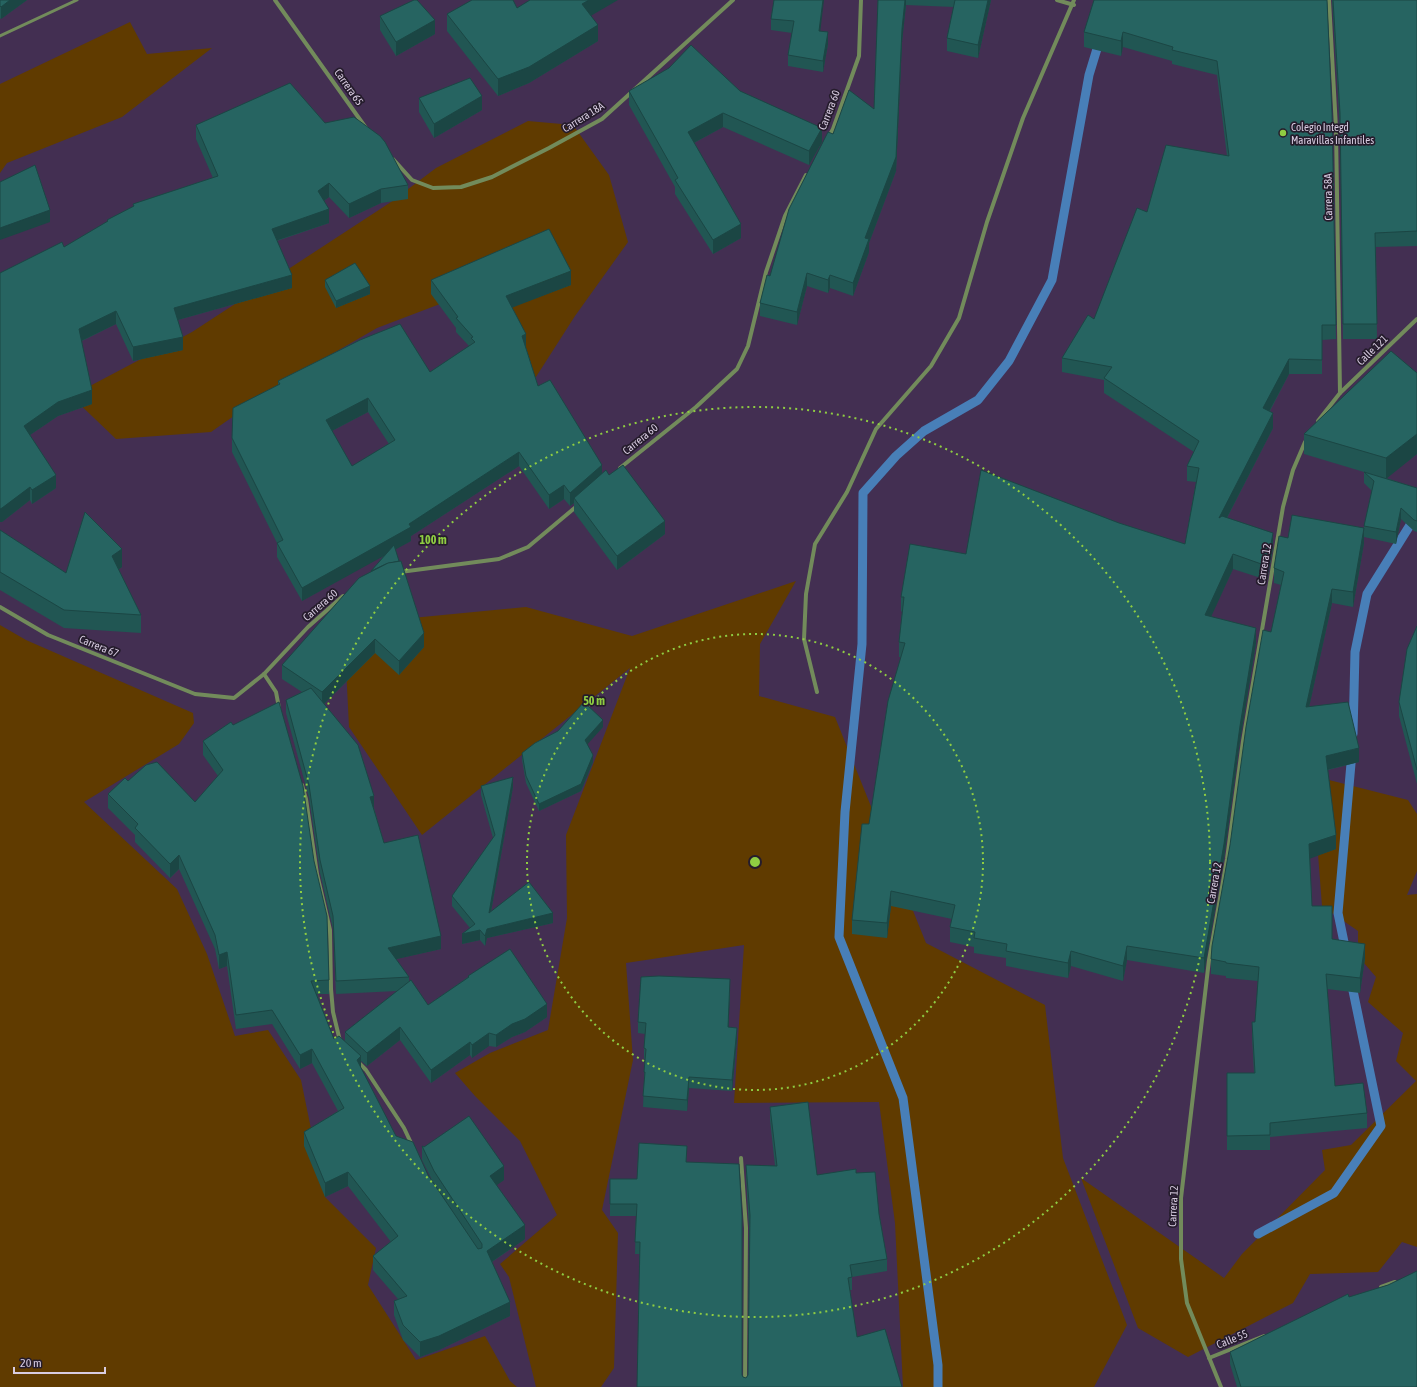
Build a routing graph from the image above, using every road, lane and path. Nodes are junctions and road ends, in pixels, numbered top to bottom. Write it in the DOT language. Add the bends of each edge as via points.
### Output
graph roads {
  1 [pos="77,0"];
  2 [pos="275,0"];
  3 [pos="733,0"];
  4 [pos="861,0"];
  5 [pos="1057,0"];
  6 [pos="1329,0"];
  7 [pos="1074,2"];
  8 [pos="0,36"];
  9 [pos="371,134"];
  10 [pos="826,142"];
  11 [pos="391,157"];
  12 [pos="808,173"];
  13 [pos="1417,319"];
  14 [pos="1340,393"];
  15 [pos="1314,426"];
  16 [pos="1307,438"];
  17 [pos="613,474"];
  18 [pos="584,500"];
  19 [pos="394,573"];
  20 [pos="348,593"];
  21 [pos="0,607"];
  22 [pos="264,674"];
  23 [pos="816,692"];
  24 [pos="195,694"];
  25 [pos="281,712"];
  26 [pos="299,777"];
  27 [pos="342,1048"];
  28 [pos="354,1059"];
  29 [pos="413,1148"];
  30 [pos="741,1158"];
  31 [pos="1403,1279"];
  32 [pos="1374,1290"];
  33 [pos="1266,1335"];
  34 [pos="1209,1358"];
  35 [pos="745,1387"];
  36 [pos="1221,1387"];
  1 -- 8 [label="lane"];
  2 -- 9 [label="street, Carrera 65"];
  3 -- 11 [label="street, Carrera 18A" via="602,119 492,177 461,187 433,188 412,180"];
  4 -- 10 [label="street, Carrera 60" via="859,56"];
  5 -- 7 [label="street"];
  6 -- 14 [label="street, Carrera 58A" via="1336,128"];
  7 -- 23 [label="street" via="1023,118 987,222 958,318 931,366 876,429 847,492 815,544 806,594 804,639"];
  12 -- 17 [label="street, Carrera 60" via="785,216 766,272 748,346 737,369 696,407"];
  13 -- 14 [label="street, Calle 121"];
  14 -- 15 [label="street"];
  16 -- 34 [label="street, Carrera 12" via="1293,470 1283,507 1244,741 1209,960 1181,1198 1181,1259 1188,1303"];
  18 -- 19 [label="street" via="528,547 499,559 423,567"];
  20 -- 22 [label="street, Carrera 60" via="308,627"];
  21 -- 24 [label="street, Carrera 67" via="48,635"];
  22 -- 24 [label="street, Carrera 60" via="234,698"];
  22 -- 25 [label="street" via="276,692"];
  26 -- 27 [label="street" via="306,799 317,874 330,930 333,1012"];
  28 -- 29 [label="street" via="366,1070 404,1128"];
  30 -- 35 [label="street" via="746,1228"];
  31 -- 32 [label="street"];
  33 -- 34 [label="street, Calle 55"];
  34 -- 36 [label="street, Carrera 12"];
}
